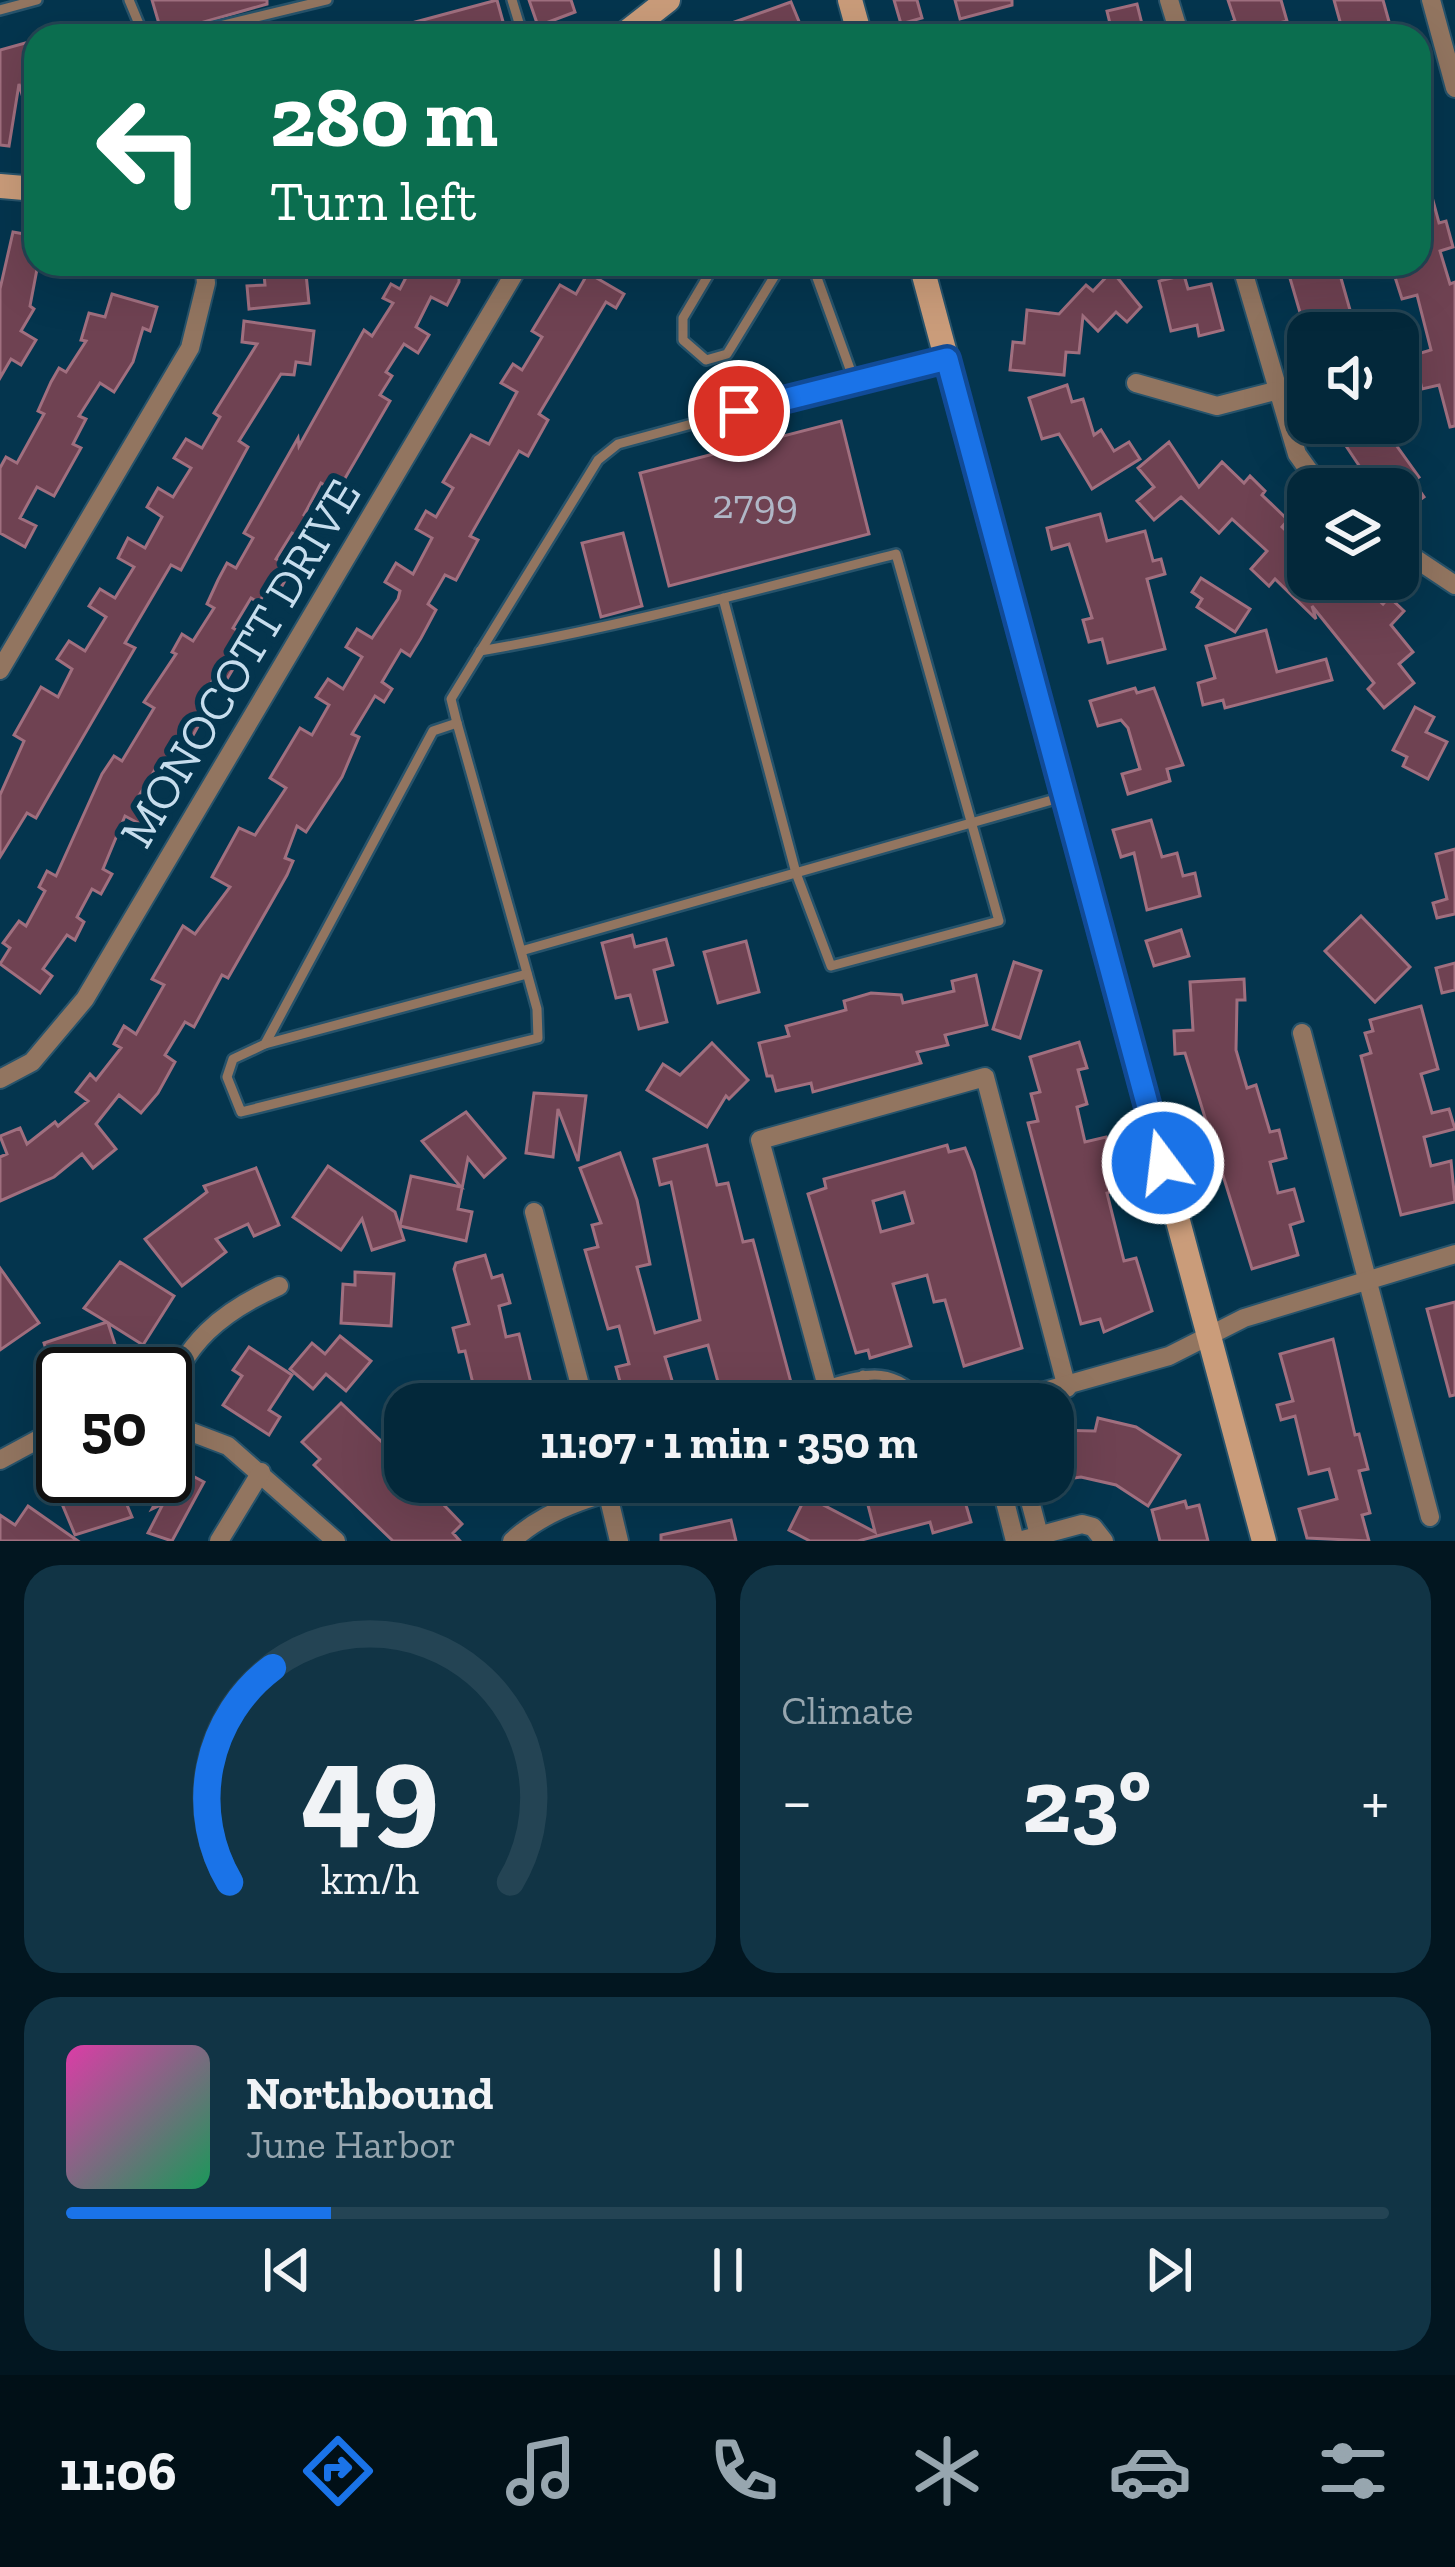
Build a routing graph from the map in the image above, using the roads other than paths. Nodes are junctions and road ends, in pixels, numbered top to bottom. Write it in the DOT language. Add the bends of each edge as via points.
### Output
graph roads {
  1 [pos="37,0"];
  2 [pos="327,0"];
  3 [pos="668,0"];
  4 [pos="1431,0"];
  5 [pos="0,10"];
  6 [pos="228,24"];
  7 [pos="637,24"];
  8 [pos="1455,88"];
  9 [pos="205,276"];
  10 [pos="513,276"];
  11 [pos="708,276"];
  12 [pos="775,276"];
  13 [pos="816,276"];
  14 [pos="924,276"];
  15 [pos="1244,276"];
  16 [pos="947,359"];
  17 [pos="854,380"];
  18 [pos="1136,383"];
  19 [pos="1275,391"];
  20 [pos="1307,468"];
  21 [pos="1419,561"];
  22 [pos="1455,585"];
  23 [pos="723,598"];
  24 [pos="480,651"];
  25 [pos="0,670"];
  26 [pos="458,723"];
  27 [pos="1064,796"];
  28 [pos="971,823"];
  29 [pos="796,873"];
  30 [pos="521,951"];
  31 [pos="527,974"];
  32 [pos="1302,1033"];
  33 [pos="265,1044"];
  34 [pos="0,1079"];
  35 [pos="534,1212"];
  36 [pos="1455,1254"];
  37 [pos="1368,1278"];
  38 [pos="279,1286"];
  39 [pos="1210,1339"];
  40 [pos="192,1347"];
  41 [pos="863,1375"];
  42 [pos="579,1383"];
  43 [pos="825,1383"];
  44 [pos="842,1383"];
  45 [pos="865,1383"];
  46 [pos="903,1383"];
  47 [pos="1066,1383"];
  48 [pos="1074,1386"];
  49 [pos="192,1432"];
  50 [pos="36,1440"];
  51 [pos="0,1459"];
  52 [pos="261,1472"];
  53 [pos="573,1503"];
  54 [pos="610,1503"];
  55 [pos="1009,1503"];
  56 [pos="1025,1503"];
  57 [pos="1430,1517"];
  58 [pos="1024,1539"];
  59 [pos="219,1541"];
  60 [pos="336,1541"];
  61 [pos="512,1541"];
  62 [pos="620,1541"];
  63 [pos="1103,1541"];
  64 [pos="1264,1541"];
  1 -- 5 [label="lane"];
  2 -- 6 [label="lane"];
  3 -- 7 [label="main road"];
  4 -- 8 [label="street"];
  9 -- 25 [label="street" via="190,348"];
  10 -- 34 [label="street, MONOCOTT DRIVE" via="85,999 32,1062"];
  11 -- 12 [label="lane" via="683,318 683,340 706,360 727,354"];
  13 -- 17 [label="lane"];
  14 -- 16 [label="main road"];
  15 -- 19 [label="street"];
  16 -- 17 [label="lane"];
  16 -- 27 [label="main road"];
  17 -- 24 [label="lane" via="618,444 598,460"];
  18 -- 19 [label="street" via="1217,406"];
  19 -- 20 [label="street"];
  21 -- 22 [label="street"];
  23 -- 24 [label="lane"];
  23 -- 28 [label="lane" via="896,554"];
  23 -- 29 [label="lane"];
  24 -- 26 [label="lane" via="451,699"];
  26 -- 30 [label="lane"];
  26 -- 33 [label="lane" via="434,731"];
  27 -- 28 [label="lane"];
  27 -- 39 [label="main road"];
  28 -- 29 [label="lane"];
  28 -- 29 [label="lane" via="999,921 831,966"];
  29 -- 30 [label="lane"];
  30 -- 31 [label="lane"];
  31 -- 33 [label="lane"];
  31 -- 33 [label="lane" via="538,1038 241,1112 227,1077 233,1059"];
  32 -- 37 [label="street"];
  35 -- 42 [label="street"];
  36 -- 37 [label="street"];
  37 -- 39 [label="street" via="1244,1318"];
  37 -- 57 [label="street"];
  38 -- 40 [label="street" via="232,1309"];
  39 -- 48 [label="street"];
  39 -- 64 [label="main road"];
  41 -- 44 [label="lane"];
  41 -- 45 [label="lane"];
  41 -- 46 [label="lane"];
  43 -- 47 [label="street" via="760,1140 985,1077"];
  49 -- 52 [label="street" via="228,1446"];
  50 -- 51 [label="street"];
  52 -- 59 [label="street"];
  52 -- 60 [label="street"];
  53 -- 61 [label="street"];
  54 -- 62 [label="street"];
  55 -- 58 [label="street"];
  56 -- 58 [label="street"];
  58 -- 63 [label="street" via="1082,1524"];
}
